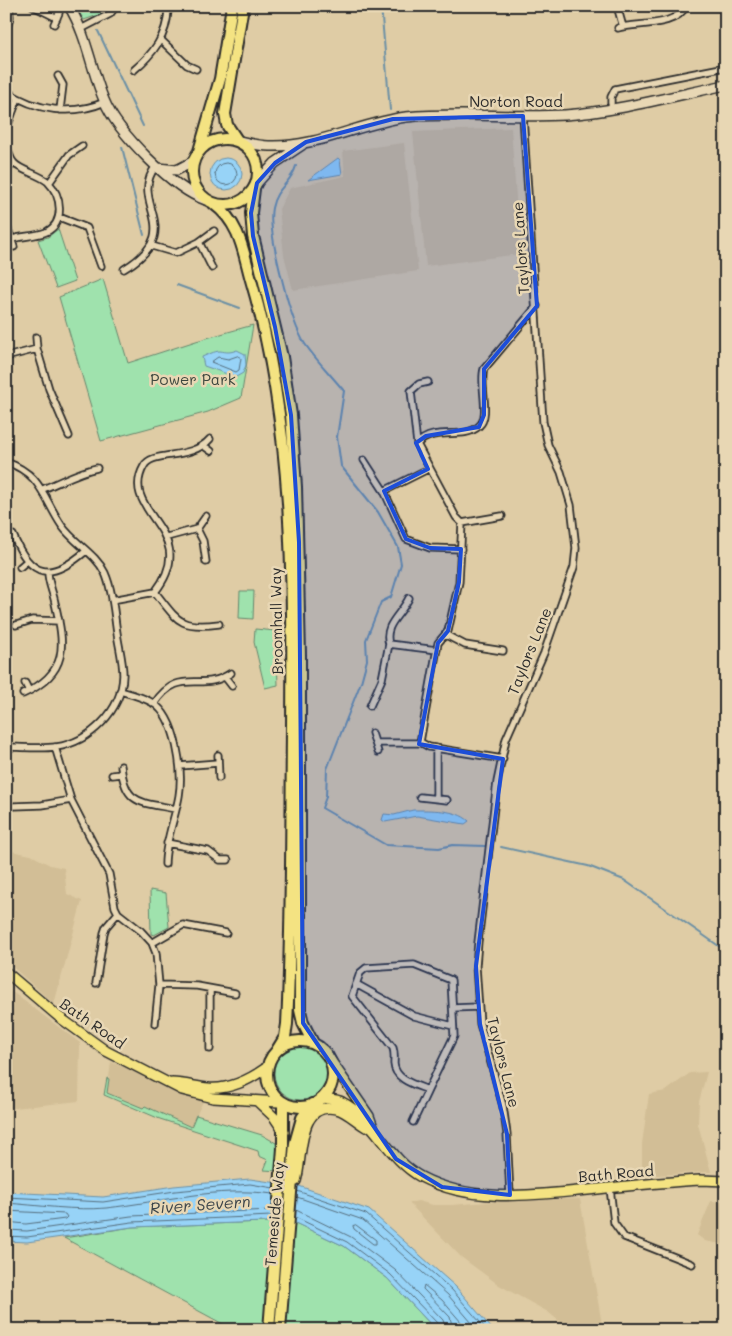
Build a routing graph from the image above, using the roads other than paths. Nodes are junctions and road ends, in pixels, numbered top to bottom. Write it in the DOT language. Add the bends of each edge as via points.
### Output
graph roads {
  1 [pos="9,6"];
  2 [pos="32,6"];
  3 [pos="69,6"];
  4 [pos="116,6"];
  5 [pos="177,6"];
  6 [pos="232,6"];
  7 [pos="243,6"];
  8 [pos="617,6"];
  9 [pos="686,6"];
  10 [pos="166,8"];
  11 [pos="56,18"];
  12 [pos="81,29"];
  13 [pos="6,31"];
  14 [pos="161,40"];
  15 [pos="726,67"];
  16 [pos="196,69"];
  17 [pos="134,70"];
  18 [pos="58,76"];
  19 [pos="726,85"];
  20 [pos="6,91"];
  21 [pos="18,98"];
  22 [pos="105,102"];
  23 [pos="611,102"];
  24 [pos="60,110"];
  25 [pos="523,116"];
  26 [pos="6,130"];
  27 [pos="238,141"];
  28 [pos="306,142"];
  29 [pos="6,145"];
  30 [pos="82,146"];
  31 [pos="196,158"];
  32 [pos="14,163"];
  33 [pos="157,167"];
  34 [pos="6,170"];
  35 [pos="49,183"];
  36 [pos="256,186"];
  37 [pos="210,202"];
  38 [pos="59,217"];
  39 [pos="8,229"];
  40 [pos="214,231"];
  41 [pos="12,239"];
  42 [pos="199,242"];
  43 [pos="152,246"];
  44 [pos="14,247"];
  45 [pos="101,266"];
  46 [pos="212,268"];
  47 [pos="124,269"];
  48 [pos="537,306"];
  49 [pos="36,338"];
  50 [pos="37,349"];
  51 [pos="6,357"];
  52 [pos="428,382"];
  53 [pos="69,436"];
  54 [pos="210,439"];
  55 [pos="417,444"];
  56 [pos="204,446"];
  57 [pos="211,451"];
  58 [pos="364,460"];
  59 [pos="6,462"];
  60 [pos="96,468"];
  61 [pos="428,468"];
  62 [pos="42,488"];
  63 [pos="384,491"];
  64 [pos="206,516"];
  65 [pos="502,516"];
  66 [pos="462,523"];
  67 [pos="197,529"];
  68 [pos="13,535"];
  69 [pos="167,537"];
  70 [pos="461,550"];
  71 [pos="86,551"];
  72 [pos="27,561"];
  73 [pos="206,562"];
  74 [pos="20,567"];
  75 [pos="48,572"];
  76 [pos="155,592"];
  77 [pos="409,598"];
  78 [pos="112,600"];
  79 [pos="59,621"];
  80 [pos="219,624"];
  81 [pos="16,625"];
  82 [pos="446,635"];
  83 [pos="389,644"];
  84 [pos="437,650"];
  85 [pos="503,651"];
  86 [pos="231,673"];
  87 [pos="225,677"];
  88 [pos="25,683"];
  89 [pos="232,686"];
  90 [pos="120,691"];
  91 [pos="154,704"];
  92 [pos="370,706"];
  93 [pos="372,733"];
  94 [pos="376,743"];
  95 [pos="421,743"];
  96 [pos="6,747"];
  97 [pos="55,747"];
  98 [pos="436,748"];
  99 [pos="378,752"];
  100 [pos="218,755"];
  101 [pos="503,759"];
  102 [pos="218,763"];
  103 [pos="121,766"];
  104 [pos="180,766"];
  105 [pos="122,774"];
  106 [pos="112,775"];
  107 [pos="219,778"];
  108 [pos="420,797"];
  109 [pos="436,798"];
  110 [pos="71,800"];
  111 [pos="447,800"];
  112 [pos="14,806"];
  113 [pos="176,809"];
  114 [pos="168,843"];
  115 [pos="220,860"];
  116 [pos="228,860"];
  117 [pos="165,864"];
  118 [pos="218,868"];
  119 [pos="118,913"];
  120 [pos="226,933"];
  121 [pos="152,943"];
  122 [pos="6,972"];
  123 [pos="96,984"];
  124 [pos="159,984"];
  125 [pos="356,984"];
  126 [pos="210,990"];
  127 [pos="235,993"];
  128 [pos="478,1007"];
  129 [pos="149,1008"];
  130 [pos="454,1008"];
  131 [pos="156,1009"];
  132 [pos="155,1024"];
  133 [pos="453,1026"];
  134 [pos="313,1043"];
  135 [pos="210,1048"];
  136 [pos="277,1050"];
  137 [pos="329,1058"];
  138 [pos="266,1068"];
  139 [pos="172,1083"];
  140 [pos="428,1090"];
  141 [pos="324,1098"];
  142 [pos="256,1100"];
  143 [pos="281,1102"];
  144 [pos="312,1104"];
  145 [pos="413,1122"];
  146 [pos="375,1132"];
  147 [pos="284,1133"];
  148 [pos="296,1159"];
  149 [pos="726,1181"];
  150 [pos="610,1188"];
  151 [pos="510,1195"];
  152 [pos="692,1264"];
  153 [pos="269,1330"];
  154 [pos="280,1330"];
  1 -- 13 [label="street"];
  2 -- 11 [label="street"];
  3 -- 12 [label="street"];
  4 -- 12 [label="street" via="110,14"];
  5 -- 10 [label="street"];
  6 -- 31 [label="highway" via="220,79"];
  7 -- 27 [label="highway" via="225,114 227,125"];
  8 -- 9 [label="street" via="620,27 672,19"];
  10 -- 14 [label="street" via="168,24"];
  12 -- 22 [label="street"];
  14 -- 16 [label="street"];
  14 -- 17 [label="street" via="150,57"];
  15 -- 23 [label="street" via="615,89"];
  18 -- 24 [label="street" via="63,85"];
  19 -- 25 [label="street, Norton Road" via="591,112"];
  20 -- 21 [label="street"];
  21 -- 24 [label="street" via="45,109"];
  21 -- 26 [label="street"];
  22 -- 24 [label="street" via="81,110"];
  22 -- 33 [label="street"];
  25 -- 28 [label="street, Norton Road" via="406,118 368,124"];
  25 -- 48 [label="street, Taylors Lane"];
  27 -- 28 [label="street, Norton Road" via="270,146"];
  27 -- 31 [label="highway" via="212,142"];
  27 -- 36 [label="highway" via="255,160 259,175"];
  28 -- 36 [label="street, Norton Road" via="275,163"];
  29 -- 32 [label="street"];
  30 -- 35 [label="street" via="69,155"];
  31 -- 33 [label="street" via="177,170"];
  31 -- 37 [label="highway" via="192,179 199,193"];
  32 -- 34 [label="street"];
  32 -- 35 [label="street"];
  33 -- 37 [label="street" via="173,182"];
  33 -- 43 [label="street" via="148,178 156,226"];
  35 -- 38 [label="street" via="59,204"];
  36 -- 37 [label="highway" via="240,202 228,205"];
  36 -- 134 [label="highway, Broomhall Way" via="251,213 253,236 282,357 294,446 299,561 300,1010"];
  37 -- 136 [label="highway, Broomhall Way" via="230,218 240,239 264,329 282,425 288,504 292,696 287,1024"];
  38 -- 41 [label="street" via="47,232"];
  38 -- 45 [label="street" via="87,228"];
  39 -- 41 [label="street"];
  40 -- 42 [label="street"];
  41 -- 44 [label="street"];
  42 -- 43 [label="street" via="176,253"];
  42 -- 46 [label="street"];
  43 -- 47 [label="street" via="142,259"];
  48 -- 55 [label="street" via="484,369 484,415 479,427 433,434"];
  48 -- 101 [label="street, Taylors Lane" via="543,422 548,445 567,488 576,548 572,576 544,653 506,740"];
  49 -- 50 [label="street"];
  50 -- 51 [label="street"];
  50 -- 53 [label="street" via="49,389"];
  52 -- 55 [label="street" via="419,384 412,391"];
  54 -- 56 [label="street"];
  55 -- 61 [label="street"];
  56 -- 57 [label="street"];
  56 -- 69 [label="street" via="196,451 150,460 144,466 139,481 140,494"];
  58 -- 63 [label="street"];
  59 -- 62 [label="street" via="30,474"];
  60 -- 62 [label="street"];
  61 -- 63 [label="street"];
  61 -- 66 [label="street"];
  62 -- 71 [label="street" via="72,540"];
  63 -- 70 [label="street" via="406,539 430,548"];
  64 -- 67 [label="street"];
  65 -- 66 [label="street"];
  66 -- 70 [label="street"];
  67 -- 69 [label="street"];
  67 -- 73 [label="street" via="203,541"];
  68 -- 72 [label="street"];
  69 -- 76 [label="street" via="170,565"];
  70 -- 82 [label="street" via="459,582"];
  71 -- 75 [label="street" via="69,566"];
  71 -- 78 [label="street" via="105,573"];
  72 -- 74 [label="street"];
  72 -- 75 [label="street"];
  75 -- 79 [label="street"];
  76 -- 78 [label="street"];
  76 -- 80 [label="street" via="186,625"];
  77 -- 83 [label="street" via="390,624"];
  78 -- 90 [label="street" via="123,675"];
  79 -- 81 [label="street" via="32,620"];
  79 -- 88 [label="street" via="62,644 52,675 26,692"];
  82 -- 84 [label="street" via="438,643"];
  82 -- 85 [label="street" via="465,645"];
  83 -- 84 [label="street"];
  83 -- 92 [label="street" via="382,679"];
  84 -- 95 [label="street"];
  86 -- 87 [label="street"];
  87 -- 89 [label="street"];
  87 -- 91 [label="street" via="209,682 175,683 164,690"];
  90 -- 91 [label="street"];
  90 -- 97 [label="street" via="107,716 86,737"];
  91 -- 104 [label="street" via="171,729"];
  93 -- 94 [label="street"];
  94 -- 95 [label="street"];
  94 -- 99 [label="street"];
  95 -- 98 [label="street"];
  96 -- 97 [label="street"];
  97 -- 110 [label="street"];
  98 -- 101 [label="street"];
  98 -- 109 [label="street"];
  100 -- 102 [label="street"];
  101 -- 128 [label="street, Taylors Lane" via="497,782 478,942"];
  102 -- 104 [label="street"];
  102 -- 107 [label="street"];
  103 -- 105 [label="street"];
  104 -- 113 [label="street"];
  105 -- 106 [label="street"];
  105 -- 113 [label="street" via="123,784 134,798"];
  108 -- 109 [label="street"];
  109 -- 111 [label="street"];
  110 -- 112 [label="street"];
  110 -- 119 [label="street" via="105,865"];
  113 -- 114 [label="street"];
  114 -- 115 [label="street" via="208,851"];
  114 -- 117 [label="street"];
  115 -- 116 [label="street"];
  115 -- 118 [label="street"];
  119 -- 121 [label="street"];
  119 -- 123 [label="street" via="104,933"];
  120 -- 121 [label="street" via="183,925"];
  121 -- 124 [label="street"];
  122 -- 139 [label="main road, Bath Road" via="58,1017 106,1050 128,1064"];
  124 -- 126 [label="street"];
  124 -- 131 [label="street"];
  125 -- 130 [label="street" via="366,968 419,966 451,980"];
  125 -- 133 [label="street" via="414,1016"];
  125 -- 140 [label="street" via="354,1000 393,1048 398,1073 404,1081"];
  126 -- 127 [label="street"];
  126 -- 135 [label="street"];
  128 -- 130 [label="street"];
  128 -- 151 [label="street, Taylors Lane" via="507,1134"];
  129 -- 131 [label="street"];
  130 -- 133 [label="street"];
  131 -- 132 [label="street"];
  133 -- 140 [label="street" via="454,1036"];
  134 -- 136 [label="highway" via="296,1041"];
  134 -- 137 [label="highway"];
  136 -- 138 [label="highway"];
  137 -- 141 [label="highway" via="333,1080"];
  137 -- 146 [label="main road" via="369,1116"];
  138 -- 139 [label="main road, Bath Road" via="244,1082 225,1088"];
  138 -- 143 [label="highway" via="266,1078"];
  139 -- 142 [label="main road, Bath Road" via="193,1094"];
  140 -- 145 [label="street"];
  141 -- 144 [label="highway"];
  141 -- 146 [label="main road" via="341,1101"];
  142 -- 143 [label="main road, Bath Road"];
  142 -- 147 [label="main road" via="274,1117"];
  143 -- 144 [label="highway" via="304,1106"];
  143 -- 147 [label="highway, Temeside Way"];
  144 -- 148 [label="highway, Temeside Way" via="298,1128"];
  146 -- 148 [label="main road" via="337,1109 321,1109 307,1124"];
  146 -- 151 [label="main road, Bath Road" via="396,1159 442,1187"];
  147 -- 153 [label="highway, Temeside Way"];
  148 -- 154 [label="highway, Temeside Way"];
  149 -- 150 [label="main road, Bath Road" via="701,1180"];
  150 -- 151 [label="main road, Bath Road"];
  150 -- 152 [label="street" via="614,1223 624,1237"];
}
